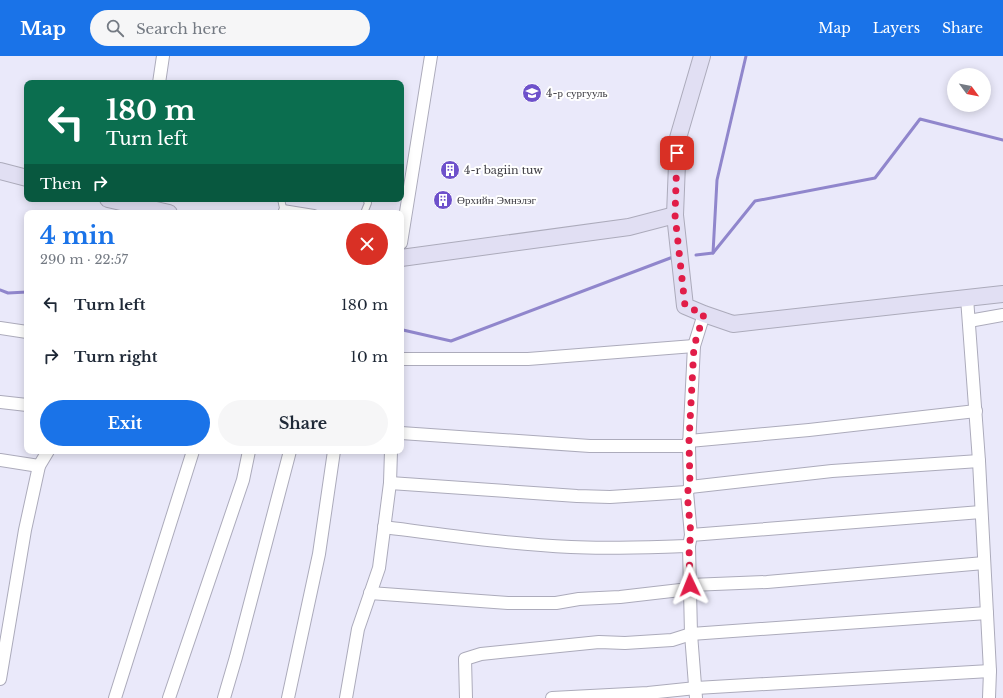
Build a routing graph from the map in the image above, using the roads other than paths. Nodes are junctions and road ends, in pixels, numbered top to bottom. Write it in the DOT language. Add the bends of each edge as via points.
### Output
graph roads {
  1 [pos="162,56"];
  2 [pos="431,56"];
  3 [pos="702,56"];
  4 [pos="159,80"];
  5 [pos="0,171"];
  6 [pos="24,177"];
  7 [pos="125,205"];
  8 [pos="152,210"];
  9 [pos="675,215"];
  10 [pos="404,224"];
  11 [pos="404,258"];
  12 [pos="1003,294"];
  13 [pos="967,298"];
  14 [pos="704,314"];
  15 [pos="1003,315"];
  16 [pos="969,321"];
  17 [pos="0,328"];
  18 [pos="24,332"];
  19 [pos="694,346"];
  20 [pos="404,359"];
  21 [pos="0,402"];
  22 [pos="24,405"];
  23 [pos="976,411"];
  24 [pos="404,433"];
  25 [pos="689,443"];
  26 [pos="46,454"];
  27 [pos="192,454"];
  28 [pos="248,454"];
  29 [pos="289,454"];
  30 [pos="334,454"];
  31 [pos="391,454"];
  32 [pos="0,460"];
  33 [pos="979,461"];
  34 [pos="39,466"];
  35 [pos="390,483"];
  36 [pos="688,490"];
  37 [pos="981,512"];
  38 [pos="384,527"];
  39 [pos="690,540"];
  40 [pos="984,563"];
  41 [pos="690,587"];
  42 [pos="370,593"];
  43 [pos="987,613"];
  44 [pos="690,634"];
  45 [pos="990,671"];
  46 [pos="0,679"];
  47 [pos="696,693"];
  48 [pos="114,698"];
  49 [pos="169,698"];
  50 [pos="224,698"];
  51 [pos="288,698"];
  52 [pos="346,698"];
  53 [pos="466,698"];
  54 [pos="552,698"];
  55 [pos="989,698"];
  1 -- 4 [label="street"];
  2 -- 10 [label="street"];
  3 -- 9 [label="street" via="678,138"];
  5 -- 6 [label="street"];
  7 -- 8 [label="street"];
  9 -- 11 [label="street" via="629,227"];
  9 -- 14 [label="street" via="685,306"];
  12 -- 13 [label="street"];
  13 -- 14 [label="street" via="733,324"];
  13 -- 16 [label="street"];
  14 -- 19 [label="street"];
  15 -- 16 [label="street"];
  16 -- 23 [label="street"];
  17 -- 18 [label="street"];
  19 -- 20 [label="street" via="528,360"];
  19 -- 25 [label="street"];
  21 -- 22 [label="street"];
  23 -- 25 [label="street"];
  23 -- 33 [label="street"];
  24 -- 25 [label="street" via="590,446"];
  25 -- 36 [label="street"];
  26 -- 34 [label="street"];
  27 -- 48 [label="street"];
  28 -- 49 [label="street" via="243,480"];
  29 -- 50 [label="street"];
  30 -- 51 [label="street" via="318,554"];
  31 -- 35 [label="street"];
  32 -- 34 [label="street"];
  33 -- 36 [label="street" via="832,471"];
  33 -- 37 [label="street"];
  34 -- 46 [label="street" via="25,530"];
  35 -- 36 [label="street" via="610,497"];
  35 -- 38 [label="street"];
  36 -- 39 [label="street"];
  37 -- 39 [label="street"];
  37 -- 40 [label="street"];
  38 -- 39 [label="street" via="571,547 652,547"];
  38 -- 42 [label="street" via="379,568"];
  39 -- 41 [label="street"];
  40 -- 41 [label="street"];
  40 -- 43 [label="street"];
  41 -- 42 [label="street" via="556,603 508,603"];
  41 -- 44 [label="street"];
  42 -- 52 [label="street" via="358,629"];
  43 -- 44 [label="street"];
  43 -- 45 [label="street"];
  44 -- 47 [label="street"];
  44 -- 53 [label="street" via="672,640 599,642 481,654 465,659"];
  45 -- 47 [label="street"];
  45 -- 55 [label="street"];
  47 -- 54 [label="street"];
}
